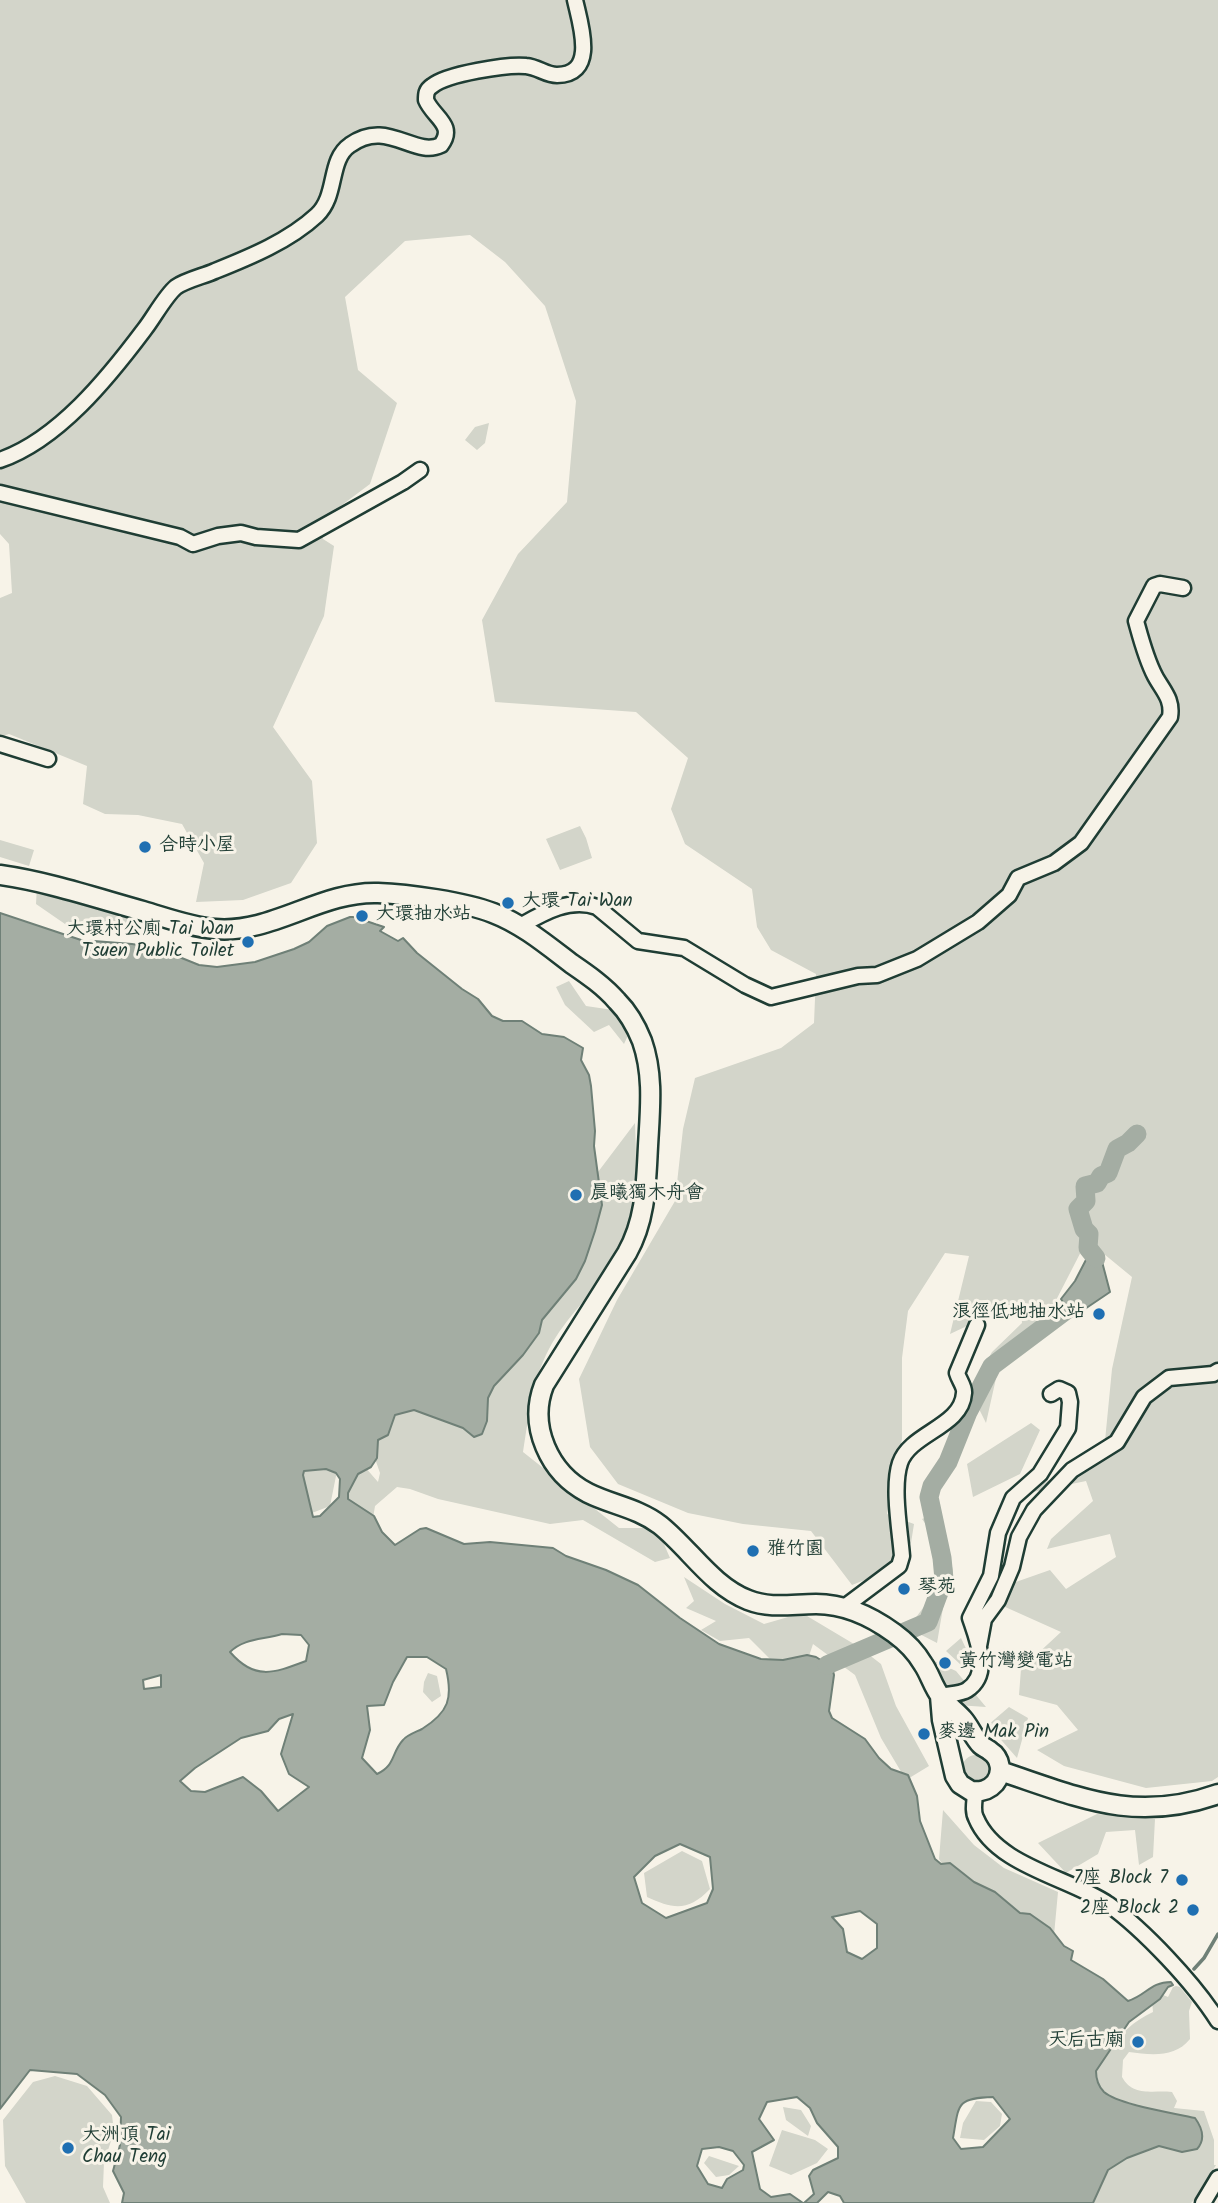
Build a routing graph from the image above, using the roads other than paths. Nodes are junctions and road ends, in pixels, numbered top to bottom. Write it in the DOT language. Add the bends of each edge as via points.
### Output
graph roads {
  1 [pos="575,0"];
  2 [pos="0,460"];
  3 [pos="420,470"];
  4 [pos="0,494"];
  5 [pos="1184,588"];
  6 [pos="0,744"];
  7 [pos="48,759"];
  8 [pos="0,875"];
  9 [pos="520,926"];
  10 [pos="977,1325"];
  11 [pos="1218,1371"];
  12 [pos="1051,1394"];
  13 [pos="843,1608"];
  14 [pos="979,1646"];
  15 [pos="940,1696"];
  16 [pos="982,1747"];
  17 [pos="954,1767"];
  18 [pos="1000,1771"];
  19 [pos="975,1792"];
  20 [pos="1218,1794"];
  21 [pos="1218,2021"];
  22 [pos="1218,2178"];
  23 [pos="1203,2203"];
  1 -- 2 [label="street" via="584,49 575,70 557,75 528,66 505,67 434,84 427,90 426,100 446,125 441,145 426,148 380,135 349,146 339,159 329,197 315,216 295,233 176,287 103,382 65,421"];
  3 -- 4 [label="street" via="299,540 241,533 193,544 180,537"];
  5 -- 9 [label="street" via="1154,586 1136,621 1154,674 1169,697 1170,717 1080,843 1054,863 1018,878 1009,895 978,922 918,959 877,975 771,996 684,948 638,940 589,904 563,906"];
  6 -- 7 [label="street"];
  8 -- 9 [label="main road" via="212,929 249,927 329,899 369,892 464,905"];
  9 -- 13 [label="main road" via="617,1000 638,1034 650,1079 643,1217 627,1253 544,1385 538,1421 547,1451 572,1482 652,1519 740,1597 769,1606"];
  10 -- 13 [label="street" via="957,1373 965,1390 962,1404 900,1462 899,1566"];
  11 -- 14 [label="street" via="1169,1378 1144,1397 1116,1442 1072,1470 1034,1510 1019,1537 998,1600 984,1619"];
  12 -- 14 [label="street" via="1059,1389 1068,1393 1068,1428 1040,1474 1013,1498 998,1533 991,1576 970,1618"];
  13 -- 15 [label="main road" via="898,1635 923,1662"];
  14 -- 15 [label="street" via="978,1677 967,1690"];
  15 -- 16 [label="main road"];
  15 -- 17 [label="main road"];
  16 -- 17 [label="main road" via="960,1753"];
  16 -- 18 [label="main road" via="996,1756"];
  17 -- 19 [label="main road" via="960,1784"];
  18 -- 19 [label="main road" via="992,1787"];
  18 -- 20 [label="main road" via="1074,1797 1124,1807 1169,1806"];
  19 -- 21 [label="street" via="974,1816 998,1847 1109,1905 1180,1973"];
  22 -- 23 [label="street"];
}
